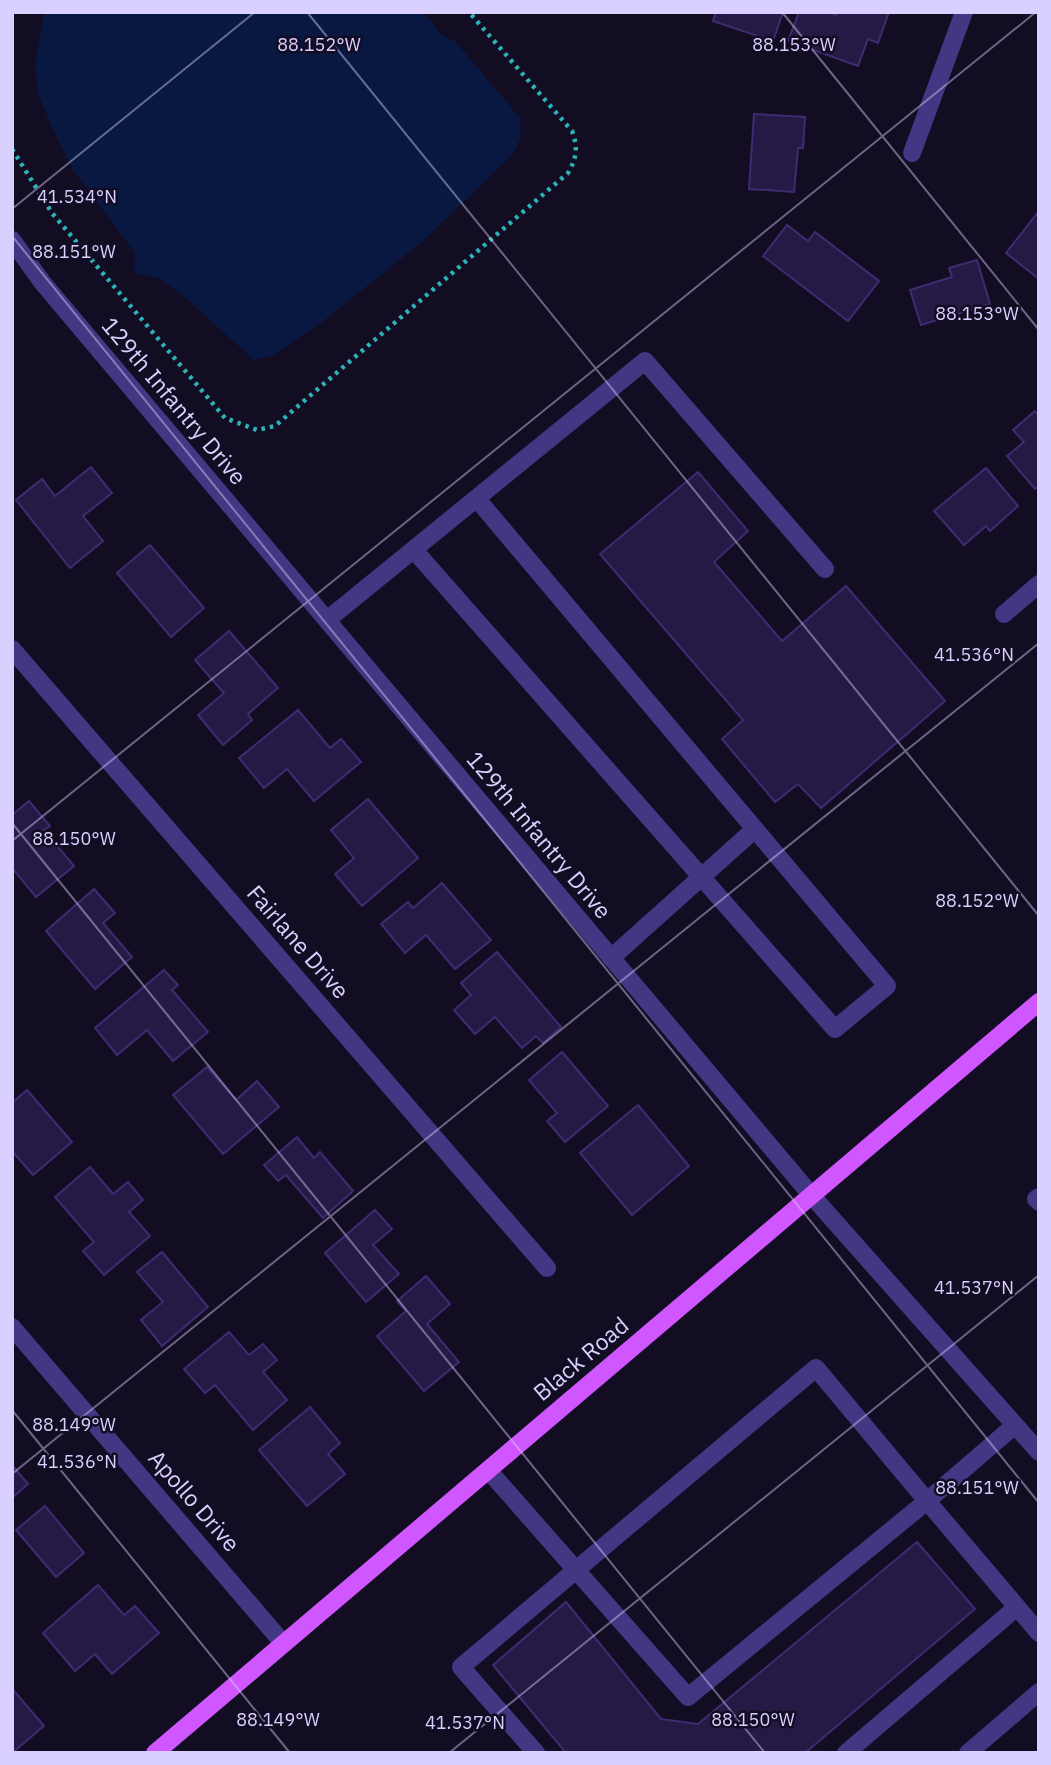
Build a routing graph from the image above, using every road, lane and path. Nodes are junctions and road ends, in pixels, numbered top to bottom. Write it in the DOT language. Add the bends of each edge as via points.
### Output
graph roads {
  1 [pos="469,12"];
  2 [pos="964,12"];
  3 [pos="12,149"];
  4 [pos="912,153"];
  5 [pos="12,240"];
  6 [pos="477,499"];
  7 [pos="414,550"];
  8 [pos="825,569"];
  9 [pos="1039,584"];
  10 [pos="1003,614"];
  11 [pos="327,620"];
  12 [pos="12,649"];
  13 [pos="755,829"];
  14 [pos="701,878"];
  15 [pos="611,958"];
  16 [pos="1039,1002"];
  17 [pos="812,1196"];
  18 [pos="547,1268"];
  19 [pos="12,1327"];
  20 [pos="1015,1425"];
  21 [pos="1039,1452"];
  22 [pos="488,1470"];
  23 [pos="927,1501"];
  24 [pos="576,1570"];
  25 [pos="1017,1607"];
  26 [pos="1039,1633"];
  27 [pos="283,1643"];
  28 [pos="1039,1692"];
  29 [pos="155,1753"];
  30 [pos="536,1753"];
  31 [pos="846,1753"];
  32 [pos="968,1753"];
  1 -- 3 [label="path" via="572,131 576,159 568,173 275,426 257,430 225,418 52,213"];
  2 -- 4 [label="street"];
  5 -- 11 [label="street, 129th Infantry Drive" via="42,282"];
  6 -- 7 [label="street"];
  6 -- 8 [label="street" via="645,361"];
  6 -- 13 [label="street"];
  7 -- 11 [label="street"];
  7 -- 14 [label="street"];
  9 -- 10 [label="street"];
  11 -- 15 [label="street, 129th Infantry Drive"];
  12 -- 18 [label="street, Fairlane Drive"];
  13 -- 14 [label="street"];
  13 -- 14 [label="street" via="887,986 835,1030"];
  14 -- 15 [label="street"];
  15 -- 17 [label="street, 129th Infantry Drive"];
  16 -- 17 [label="main road, Black Road"];
  17 -- 20 [label="street, 129th Infantry Drive"];
  17 -- 22 [label="main road, Black Road"];
  19 -- 27 [label="street, Apollo Drive"];
  20 -- 21 [label="street, 129th Infantry Drive"];
  20 -- 23 [label="street"];
  22 -- 24 [label="street"];
  22 -- 27 [label="main road, Black Road"];
  23 -- 24 [label="street" via="688,1697"];
  23 -- 24 [label="street" via="816,1368"];
  23 -- 25 [label="street"];
  24 -- 30 [label="street" via="461,1667"];
  25 -- 26 [label="street"];
  25 -- 31 [label="street"];
  27 -- 29 [label="main road, Black Road"];
  28 -- 32 [label="street"];
}
